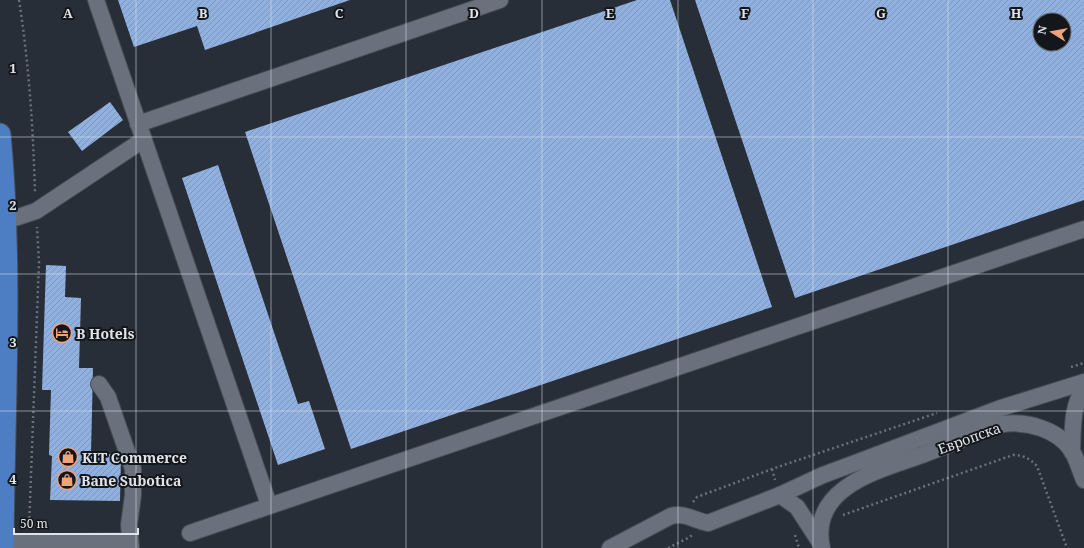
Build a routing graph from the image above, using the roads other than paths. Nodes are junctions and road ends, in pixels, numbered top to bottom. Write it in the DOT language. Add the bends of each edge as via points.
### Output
graph roads {
  1 [pos="96,0"];
  2 [pos="500,0"];
  3 [pos="141,132"];
  4 [pos="0,134"];
  5 [pos="5,219"];
  6 [pos="1084,229"];
  7 [pos="1084,382"];
  8 [pos="99,384"];
  9 [pos="1084,390"];
  10 [pos="1001,408"];
  11 [pos="1002,424"];
  12 [pos="1072,452"];
  13 [pos="858,462"];
  14 [pos="861,478"];
  15 [pos="1084,480"];
  16 [pos="780,495"];
  17 [pos="269,505"];
  18 [pos="190,532"];
  19 [pos="131,544"];
  20 [pos="2,545"];
  21 [pos="67,545"];
  22 [pos="822,546"];
  23 [pos="610,548"];
  1 -- 3 [label="street"];
  2 -- 3 [label="street"];
  3 -- 5 [label="street" via="36,211"];
  3 -- 17 [label="street"];
  4 -- 5 [label="main road"];
  5 -- 20 [label="main road" via="7,383"];
  6 -- 17 [label="street"];
  7 -- 10 [label="street"];
  8 -- 19 [label="street" via="108,397 133,469 129,525"];
  9 -- 12 [label="street" via="1073,421"];
  10 -- 11 [label="street"];
  10 -- 13 [label="street"];
  11 -- 12 [label="street, Европска" via="1021,424 1046,430 1064,442"];
  11 -- 14 [label="street, Европска"];
  12 -- 15 [label="street, Европска"];
  13 -- 14 [label="street"];
  13 -- 16 [label="street"];
  14 -- 22 [label="street, Европска" via="843,489 825,513 821,527"];
  16 -- 22 [label="street" via="796,507"];
  16 -- 23 [label="street" via="708,523 677,514"];
  17 -- 18 [label="street"];
  19 -- 21 [label="street"];
  20 -- 21 [label="street"];
}
